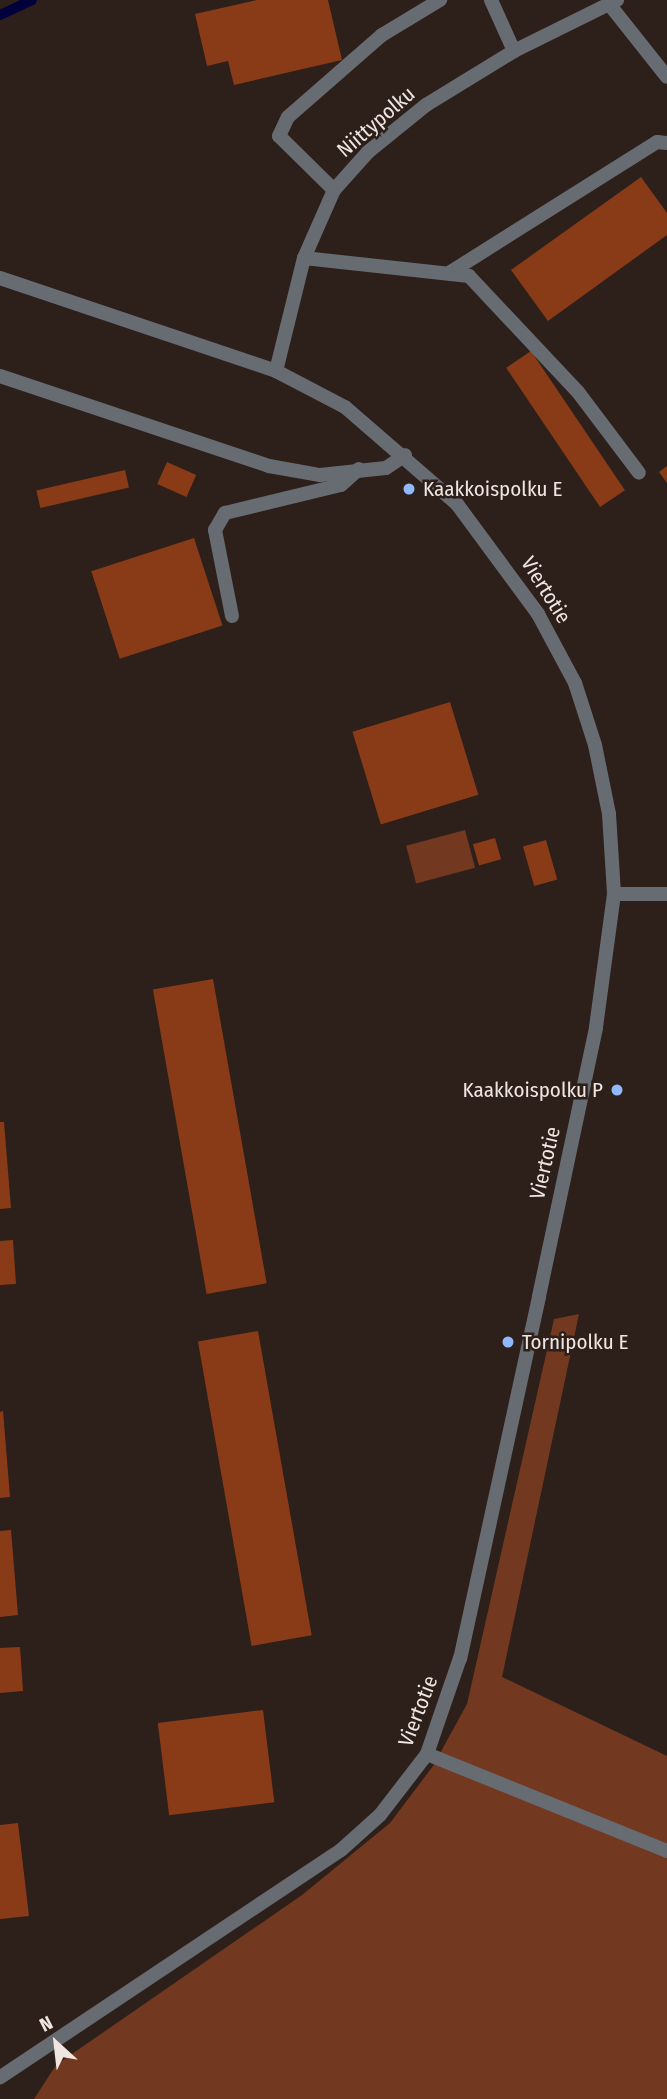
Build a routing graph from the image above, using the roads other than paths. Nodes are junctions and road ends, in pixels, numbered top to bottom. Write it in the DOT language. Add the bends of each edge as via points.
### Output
graph roads {
  1 [pos="440,0"];
  2 [pos="491,0"];
  3 [pos="613,2"];
  4 [pos="514,51"];
  5 [pos="667,76"];
  6 [pos="667,143"];
  7 [pos="334,190"];
  8 [pos="304,258"];
  9 [pos="449,273"];
  10 [pos="0,278"];
  11 [pos="276,371"];
  12 [pos="0,376"];
  13 [pos="405,455"];
  14 [pos="360,468"];
  15 [pos="639,472"];
  16 [pos="232,616"];
  17 [pos="614,894"];
  18 [pos="667,894"];
  19 [pos="427,1754"];
  20 [pos="667,1851"];
  21 [pos="0,2077"];
  1 -- 7 [label="street" via="382,34 288,117 279,136"];
  2 -- 4 [label="street"];
  3 -- 4 [label="street, Niittypolku"];
  3 -- 5 [label="street"];
  4 -- 7 [label="street, Niittypolku" via="426,105 368,152"];
  6 -- 9 [label="street" via="657,142"];
  7 -- 8 [label="street, Niittypolku"];
  8 -- 9 [label="street"];
  8 -- 11 [label="street, Niittypolku"];
  9 -- 15 [label="street" via="469,276 578,392"];
  10 -- 11 [label="street, Viertotie"];
  11 -- 13 [label="street, Viertotie" via="345,407"];
  12 -- 14 [label="street" via="269,466 320,475"];
  13 -- 14 [label="street" via="386,468"];
  13 -- 17 [label="street, Viertotie" via="457,504 502,559 575,683 595,745 609,814"];
  14 -- 16 [label="street" via="341,485 225,513 215,530"];
  17 -- 18 [label="street"];
  17 -- 19 [label="street, Viertotie" via="596,1028 536,1311 460,1658"];
  19 -- 20 [label="street"];
  19 -- 21 [label="street, Viertotie" via="380,1815 341,1850"];
}
